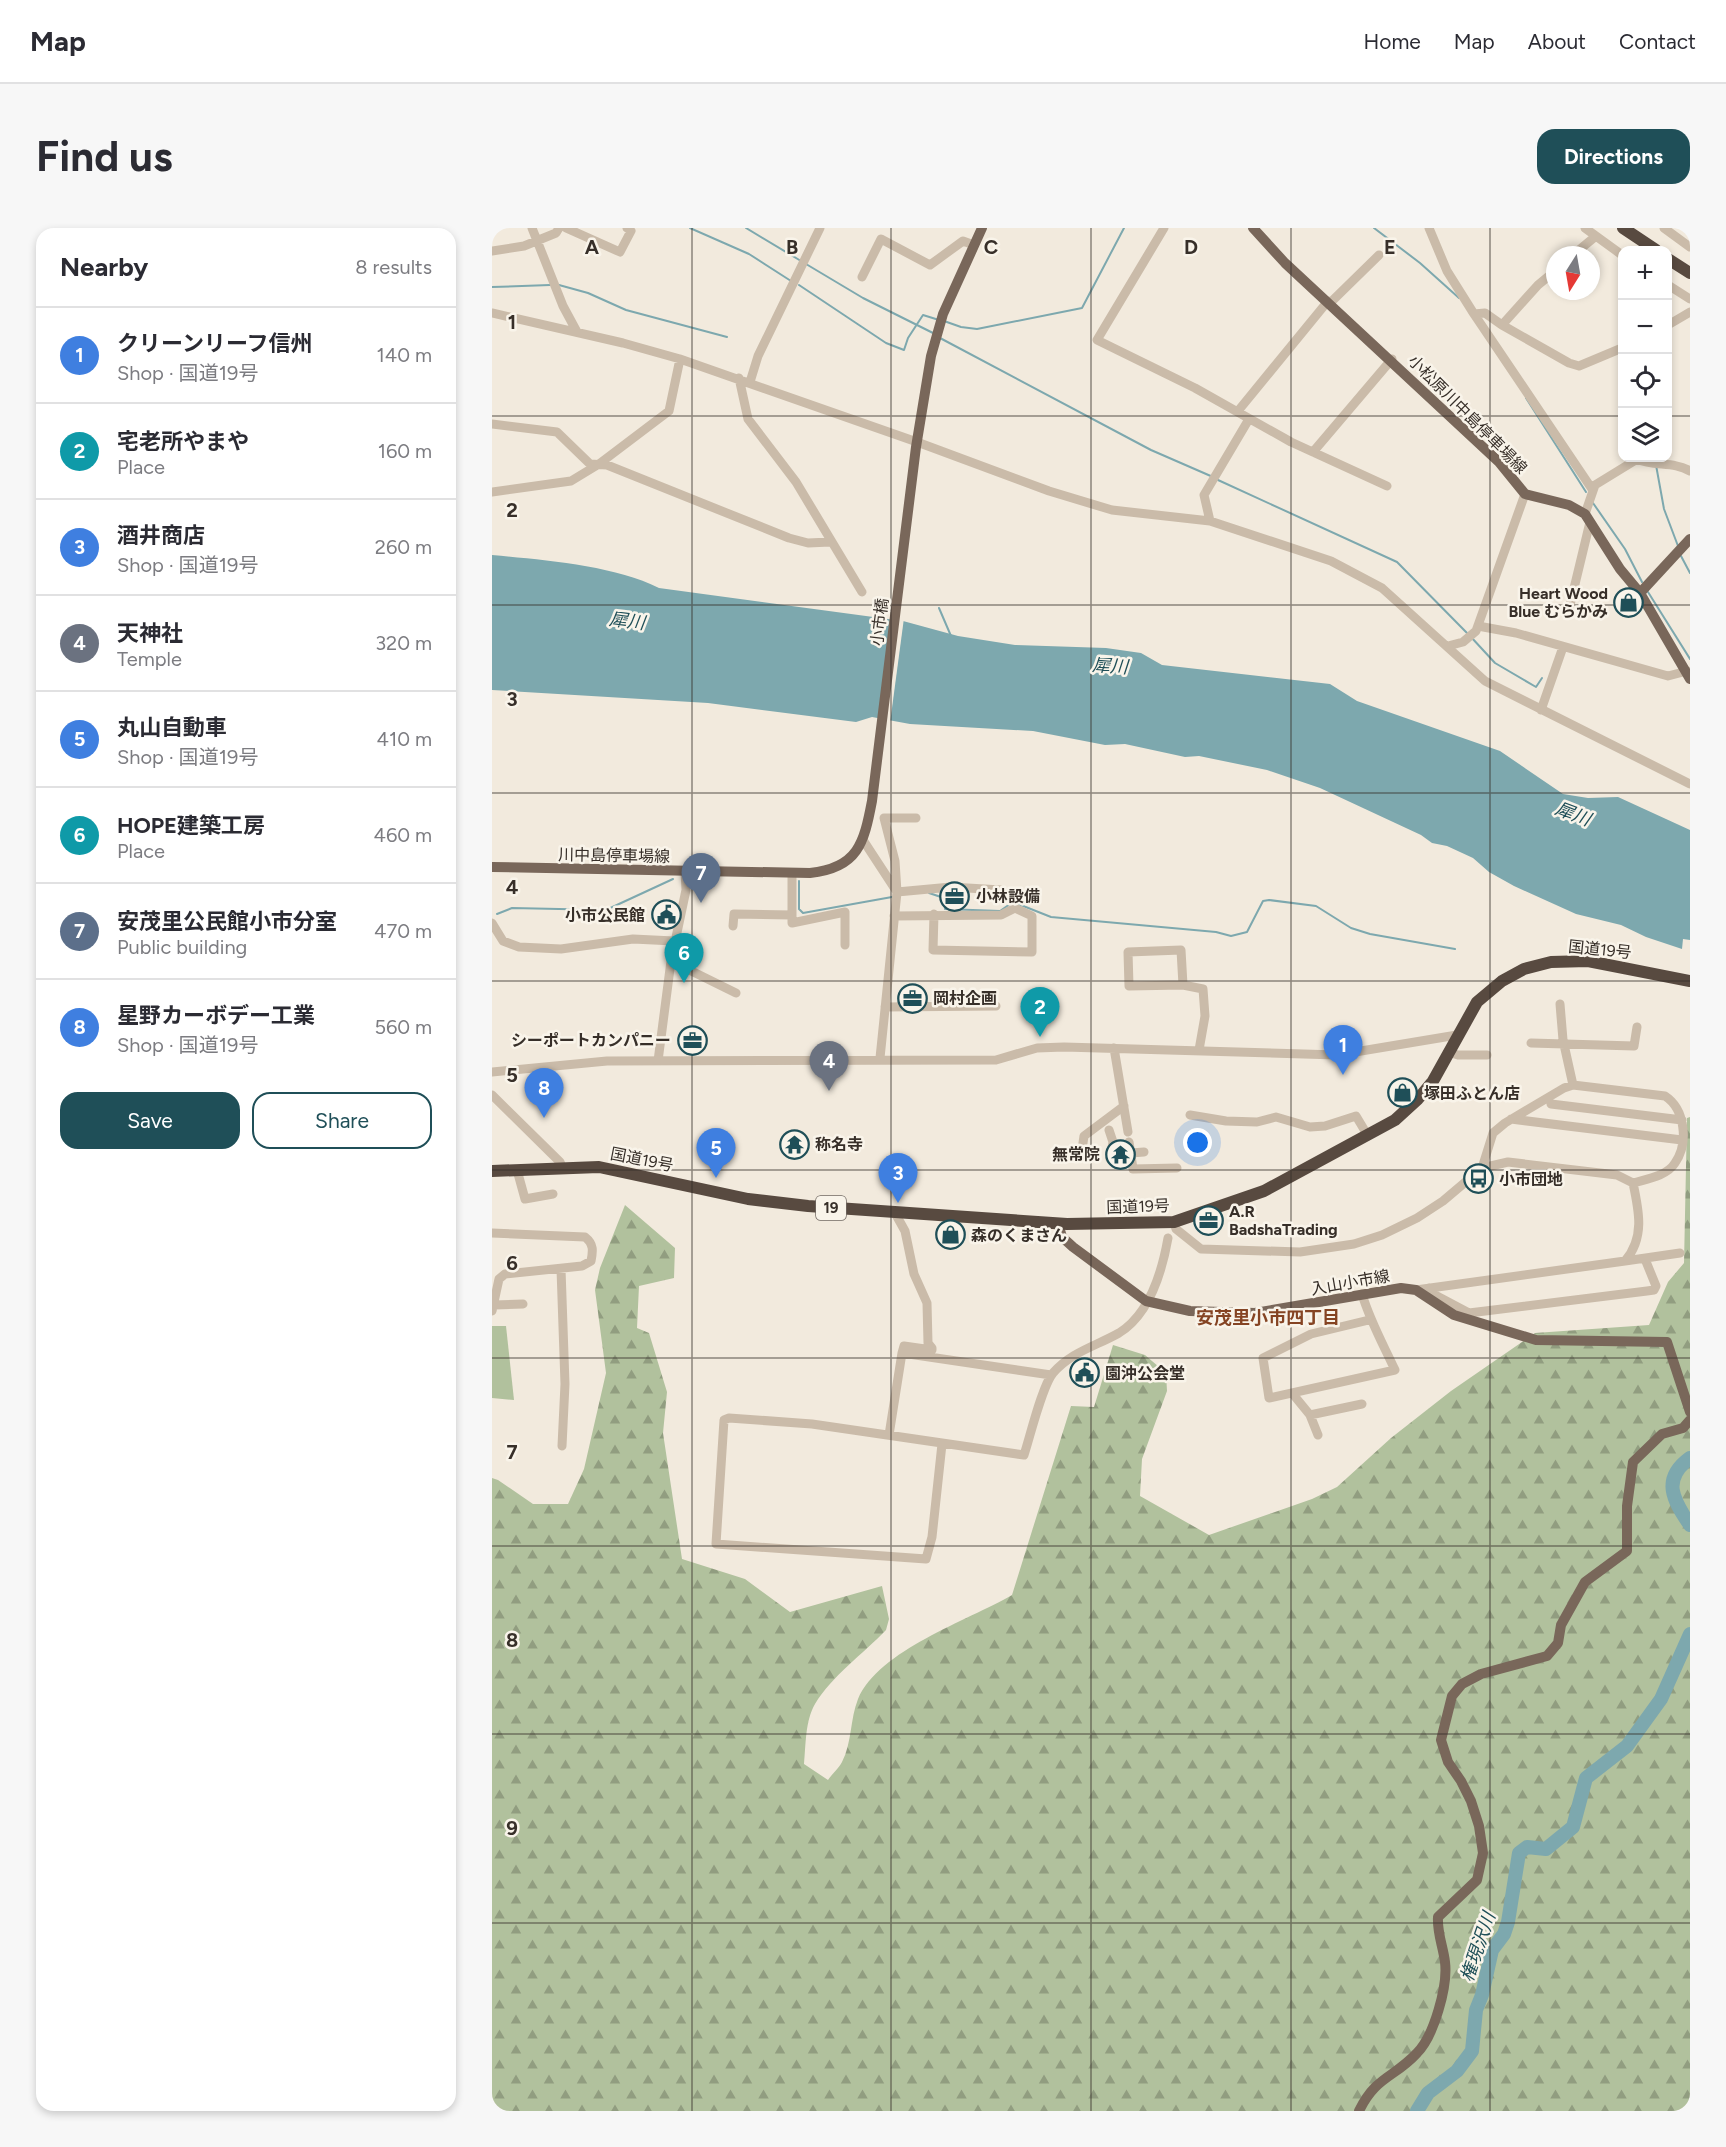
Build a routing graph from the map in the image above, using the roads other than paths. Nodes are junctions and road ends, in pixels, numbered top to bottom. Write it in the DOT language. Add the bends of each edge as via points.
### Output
graph roads {
  1 [pos="532,228"];
  2 [pos="559,228"];
  3 [pos="566,228"];
  4 [pos="627,228"];
  5 [pos="820,228"];
  6 [pos="982,228"];
  7 [pos="1164,228"];
  8 [pos="1253,228"];
  9 [pos="1429,228"];
  10 [pos="1586,228"];
  11 [pos="1623,228"];
  12 [pos="1664,228"];
  13 [pos="1596,236"];
  14 [pos="537,241"];
  15 [pos="974,245"];
  16 [pos="1584,246"];
  17 [pos="1650,246"];
  18 [pos="1690,247"];
  19 [pos="492,251"];
  20 [pos="1618,251"];
  21 [pos="1379,255"];
  22 [pos="1672,262"];
  23 [pos="1690,273"];
  24 [pos="862,277"];
  25 [pos="1546,278"];
  26 [pos="1672,288"];
  27 [pos="1690,299"];
  28 [pos="1329,302"];
  29 [pos="1690,312"];
  30 [pos="492,313"];
  31 [pos="1474,314"];
  32 [pos="1672,323"];
  33 [pos="1502,325"];
  34 [pos="577,332"];
  35 [pos="1618,350"];
  36 [pos="680,359"];
  37 [pos="1392,359"];
  38 [pos="739,378"];
  39 [pos="750,382"];
  40 [pos="1238,411"];
  41 [pos="1249,419"];
  42 [pos="492,424"];
  43 [pos="917,444"];
  44 [pos="1313,452"];
  45 [pos="1632,462"];
  46 [pos="1644,462"];
  47 [pos="599,464"];
  48 [pos="1690,471"];
  49 [pos="1387,486"];
  50 [pos="1592,489"];
  51 [pos="492,492"];
  52 [pos="1525,494"];
  53 [pos="1587,518"];
  54 [pos="1210,520"];
  55 [pos="1690,539"];
  56 [pos="830,542"];
  57 [pos="862,592"];
  58 [pos="1640,593"];
  59 [pos="1569,609"];
  60 [pos="1477,629"];
  61 [pos="1448,646"];
  62 [pos="1563,647"];
  63 [pos="1688,675"];
  64 [pos="1541,710"];
  65 [pos="1690,784"];
  66 [pos="872,801"];
  67 [pos="916,818"];
  68 [pos="863,840"];
  69 [pos="492,867"];
  70 [pos="685,871"];
  71 [pos="792,873"];
  72 [pos="1001,890"];
  73 [pos="897,892"];
  74 [pos="934,914"];
  75 [pos="792,915"];
  76 [pos="894,916"];
  77 [pos="492,922"];
  78 [pos="733,926"];
  79 [pos="674,941"];
  80 [pos="845,945"];
  81 [pos="671,961"];
  82 [pos="1690,981"];
  83 [pos="1183,985"];
  84 [pos="736,993"];
  85 [pos="1560,1004"];
  86 [pos="996,1006"];
  87 [pos="885,1007"];
  88 [pos="1637,1027"];
  89 [pos="1457,1035"];
  90 [pos="1531,1043"];
  91 [pos="1564,1045"];
  92 [pos="1114,1048"];
  93 [pos="1199,1050"];
  94 [pos="1448,1052"];
  95 [pos="1487,1055"];
  96 [pos="880,1058"];
  97 [pos="658,1061"];
  98 [pos="492,1072"];
  99 [pos="1573,1085"];
  100 [pos="492,1095"];
  101 [pos="1552,1099"];
  102 [pos="1124,1106"];
  103 [pos="1190,1115"];
  104 [pos="1511,1119"];
  105 [pos="1682,1120"];
  106 [pos="1545,1123"];
  107 [pos="1109,1130"];
  108 [pos="1368,1136"];
  109 [pos="1682,1140"];
  110 [pos="1083,1143"];
  111 [pos="1144,1152"];
  112 [pos="1131,1156"];
  113 [pos="562,1167"];
  114 [pos="1177,1168"];
  115 [pos="1482,1168"];
  116 [pos="517,1170"];
  117 [pos="492,1171"];
  118 [pos="1634,1183"];
  119 [pos="553,1194"];
  120 [pos="895,1213"];
  121 [pos="1174,1222"];
  122 [pos="1058,1223"];
  123 [pos="492,1233"];
  124 [pos="1168,1238"];
  125 [pos="1680,1253"];
  126 [pos="1646,1259"];
  127 [pos="1624,1261"];
  128 [pos="561,1269"];
  129 [pos="1429,1288"];
  130 [pos="1416,1290"];
  131 [pos="1362,1294"];
  132 [pos="1146,1301"];
  133 [pos="523,1304"];
  134 [pos="493,1308"];
  135 [pos="1369,1320"];
  136 [pos="902,1353"];
  137 [pos="1051,1375"];
  138 [pos="1292,1393"];
  139 [pos="1362,1404"];
  140 [pos="1690,1412"];
  141 [pos="1310,1415"];
  142 [pos="1690,1420"];
  143 [pos="889,1435"];
  144 [pos="1318,1435"];
  145 [pos="942,1444"];
  146 [pos="562,1446"];
  147 [pos="1359,2111"];
  1 -- 14 [label="street"];
  2 -- 14 [label="street"];
  3 -- 4 [label="street" via="620,252 631,231"];
  5 -- 39 [label="street" via="758,356"];
  6 -- 15 [label="main road"];
  7 -- 40 [label="street" via="1097,340"];
  8 -- 28 [label="main road, 小松原川中島停車場線"];
  9 -- 31 [label="street" via="1447,271"];
  10 -- 13 [label="street"];
  11 -- 17 [label="highway"];
  12 -- 18 [label="street"];
  13 -- 16 [label="street"];
  13 -- 20 [label="street"];
  14 -- 19 [label="street"];
  14 -- 34 [label="street"];
  15 -- 24 [label="street" via="963,241 930,265 881,239"];
  15 -- 43 [label="main road" via="944,314 931,356"];
  21 -- 28 [label="street"];
  22 -- 23 [label="highway"];
  25 -- 33 [label="street"];
  26 -- 27 [label="street"];
  28 -- 37 [label="main road, 小松原川中島停車場線"];
  28 -- 40 [label="street"];
  29 -- 32 [label="street"];
  30 -- 34 [label="street"];
  31 -- 33 [label="street" via="1485,313"];
  31 -- 50 [label="street"];
  33 -- 35 [label="street" via="1578,366"];
  34 -- 36 [label="street"];
  36 -- 38 [label="street"];
  36 -- 47 [label="street" via="669,411"];
  37 -- 44 [label="street"];
  37 -- 52 [label="main road, 小松原川中島停車場線" via="1499,462"];
  38 -- 39 [label="street"];
  38 -- 56 [label="street" via="748,419 796,482"];
  39 -- 43 [label="street"];
  40 -- 41 [label="street"];
  41 -- 44 [label="street"];
  41 -- 54 [label="street" via="1204,495"];
  42 -- 47 [label="street" via="557,432 590,464"];
  43 -- 54 [label="street" via="1049,492 1112,510"];
  43 -- 66 [label="main road, 小市橋"];
  44 -- 49 [label="street"];
  45 -- 50 [label="street"];
  46 -- 48 [label="street" via="1679,464"];
  47 -- 51 [label="street" via="571,481"];
  47 -- 56 [label="street" via="789,538 808,543"];
  50 -- 53 [label="street"];
  52 -- 53 [label="main road, 小松原川中島停車場線" via="1569,505"];
  52 -- 60 [label="street"];
  53 -- 58 [label="main road"];
  53 -- 59 [label="street"];
  54 -- 61 [label="street" via="1331,561 1372,582"];
  55 -- 58 [label="main road"];
  56 -- 57 [label="street"];
  58 -- 63 [label="main road"];
  60 -- 61 [label="street" via="1463,642"];
  60 -- 62 [label="street" via="1516,633"];
  61 -- 64 [label="street" via="1485,681"];
  62 -- 63 [label="street" via="1668,676"];
  62 -- 64 [label="street"];
  64 -- 65 [label="street"];
  66 -- 68 [label="main road, 川中島停車場線"];
  67 -- 73 [label="street" via="884,818 895,861"];
  68 -- 71 [label="main road, 川中島停車場線" via="857,852 834,868"];
  68 -- 73 [label="street"];
  69 -- 70 [label="main road, 川中島停車場線"];
  70 -- 71 [label="main road, 川中島停車場線"];
  70 -- 79 [label="street" via="686,890"];
  71 -- 75 [label="street"];
  72 -- 73 [label="street" via="951,887"];
  73 -- 76 [label="street"];
  74 -- 74 [label="street" via="1001,915 1008,909 1024,911 1032,916 1032,952 933,950"];
  74 -- 76 [label="street"];
  75 -- 78 [label="street" via="734,914"];
  75 -- 80 [label="street" via="792,923 845,912"];
  76 -- 87 [label="street"];
  77 -- 79 [label="street" via="503,940 519,947 561,949 633,939"];
  79 -- 81 [label="street"];
  81 -- 84 [label="street"];
  81 -- 97 [label="street"];
  82 -- 89 [label="highway, 国道19号 / 19" via="1587,961 1551,962 1524,969 1490,990 1471,1010"];
  83 -- 83 [label="street" via="1129,986 1128,952 1181,951"];
  83 -- 93 [label="street" via="1203,989 1205,1016"];
  85 -- 91 [label="street"];
  86 -- 87 [label="street"];
  87 -- 96 [label="street"];
  88 -- 91 [label="street" via="1634,1046"];
  89 -- 93 [label="street" via="1336,1055"];
  89 -- 94 [label="highway, 国道19号 / 19"];
  90 -- 91 [label="street"];
  91 -- 99 [label="street"];
  92 -- 93 [label="street"];
  92 -- 96 [label="street" via="1037,1048 996,1060"];
  92 -- 102 [label="street"];
  94 -- 95 [label="street"];
  94 -- 108 [label="highway, 国道19号 / 19" via="1418,1099 1395,1120"];
  96 -- 97 [label="street"];
  97 -- 98 [label="street" via="607,1061"];
  99 -- 101 [label="street"];
  99 -- 105 [label="street" via="1665,1096 1674,1102"];
  100 -- 113 [label="street"];
  101 -- 104 [label="street"];
  101 -- 105 [label="street"];
  101 -- 106 [label="street"];
  102 -- 110 [label="street" via="1084,1136"];
  102 -- 112 [label="street"];
  103 -- 108 [label="street" via="1257,1122 1276,1117 1324,1126 1351,1115 1356,1116"];
  104 -- 106 [label="street"];
  104 -- 115 [label="street" via="1493,1133"];
  105 -- 109 [label="street"];
  106 -- 109 [label="street"];
  107 -- 112 [label="street" via="1113,1142 1110,1159"];
  108 -- 121 [label="highway, 国道19号 / 19" via="1264,1191"];
  109 -- 118 [label="street" via="1675,1164 1666,1172"];
  111 -- 112 [label="street"];
  112 -- 114 [label="street" via="1133,1168"];
  113 -- 116 [label="highway, 国道19号 / 19"];
  113 -- 120 [label="highway, 国道19号 / 19" via="614,1169 766,1201"];
  115 -- 118 [label="street" via="1508,1162 1617,1175"];
  115 -- 121 [label="street" via="1452,1195 1417,1218 1354,1244 1300,1252 1201,1249 1176,1229"];
  116 -- 117 [label="highway, 国道19号 / 19"];
  116 -- 119 [label="street" via="525,1199"];
  118 -- 127 [label="street" via="1638,1241"];
  120 -- 122 [label="highway, 国道19号 / 19"];
  120 -- 136 [label="street" via="905,1230 914,1274 927,1303 928,1343 932,1348 904,1346"];
  121 -- 122 [label="highway, 国道19号 / 19"];
  122 -- 132 [label="main road, 入山小市線" via="1062,1237 1073,1247"];
  123 -- 128 [label="street" via="573,1235 591,1241 591,1261"];
  124 -- 132 [label="street" via="1164,1262"];
  125 -- 126 [label="street"];
  126 -- 127 [label="street"];
  126 -- 129 [label="street" via="1655,1277 1654,1290 1469,1313"];
  127 -- 129 [label="street"];
  128 -- 134 [label="street" via="505,1274 499,1279"];
  128 -- 146 [label="street" via="565,1384"];
  129 -- 130 [label="street"];
  130 -- 131 [label="main road, 入山小市線" via="1401,1288"];
  130 -- 140 [label="main road" via="1454,1315 1536,1340 1667,1342"];
  131 -- 132 [label="main road, 入山小市線" via="1255,1313 1199,1312"];
  131 -- 135 [label="street"];
  132 -- 137 [label="street" via="1140,1315 1120,1332 1072,1356"];
  133 -- 134 [label="street"];
  135 -- 138 [label="street" via="1395,1370"];
  135 -- 138 [label="street" via="1311,1334 1263,1358 1269,1398"];
  136 -- 137 [label="street"];
  136 -- 143 [label="street"];
  137 -- 145 [label="street" via="1024,1455"];
  138 -- 141 [label="street"];
  139 -- 141 [label="street"];
  141 -- 144 [label="street"];
  142 -- 147 [label="main road" via="1683,1428 1662,1434 1633,1462 1627,1506 1627,1551 1585,1582 1561,1624 1558,1643 1547,1656 1481,1674 1462,1684 1452,1696 1441,1740 1479,1826 1483,1853 1477,1880 1438,1917 1445,1983 1427,2040 1417,2054 1378,2082"];
  143 -- 145 [label="street"];
  143 -- 145 [label="street" via="812,1424 724,1420 716,1544 926,1559"];
}
